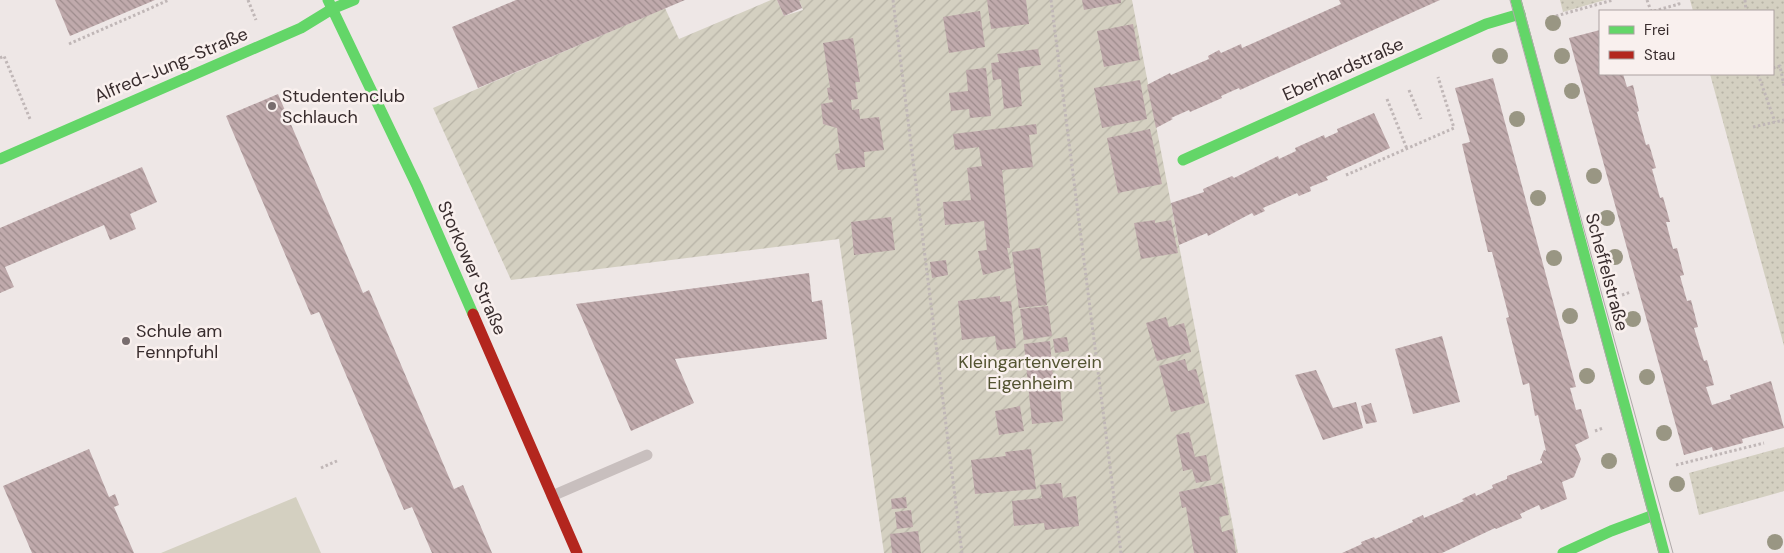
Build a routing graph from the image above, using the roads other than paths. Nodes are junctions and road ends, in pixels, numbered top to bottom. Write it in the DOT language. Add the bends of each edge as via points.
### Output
graph roads {
  1 [pos="354,0"];
  2 [pos="1516,0"];
  3 [pos="330,5"];
  4 [pos="1520,14"];
  5 [pos="0,159"];
  6 [pos="1183,160"];
  7 [pos="647,455"];
  8 [pos="552,496"];
  9 [pos="1654,515"];
  10 [pos="576,553"];
  11 [pos="1563,553"];
  12 [pos="1664,553"];
  1 -- 3 [label="street, Alfred-Jung-Straße"];
  2 -- 4 [label="street, Scheffelstraße"];
  3 -- 5 [label="street, Alfred-Jung-Straße" via="301,28"];
  3 -- 8 [label="street, Storkower Straße" via="417,186"];
  4 -- 6 [label="street, Eberhardstraße" via="1486,24"];
  4 -- 9 [label="street, Scheffelstraße"];
  7 -- 8 [label="lane"];
  8 -- 10 [label="street, Storkower Straße"];
  9 -- 11 [label="street"];
  9 -- 12 [label="street, Scheffelstraße"];
}
